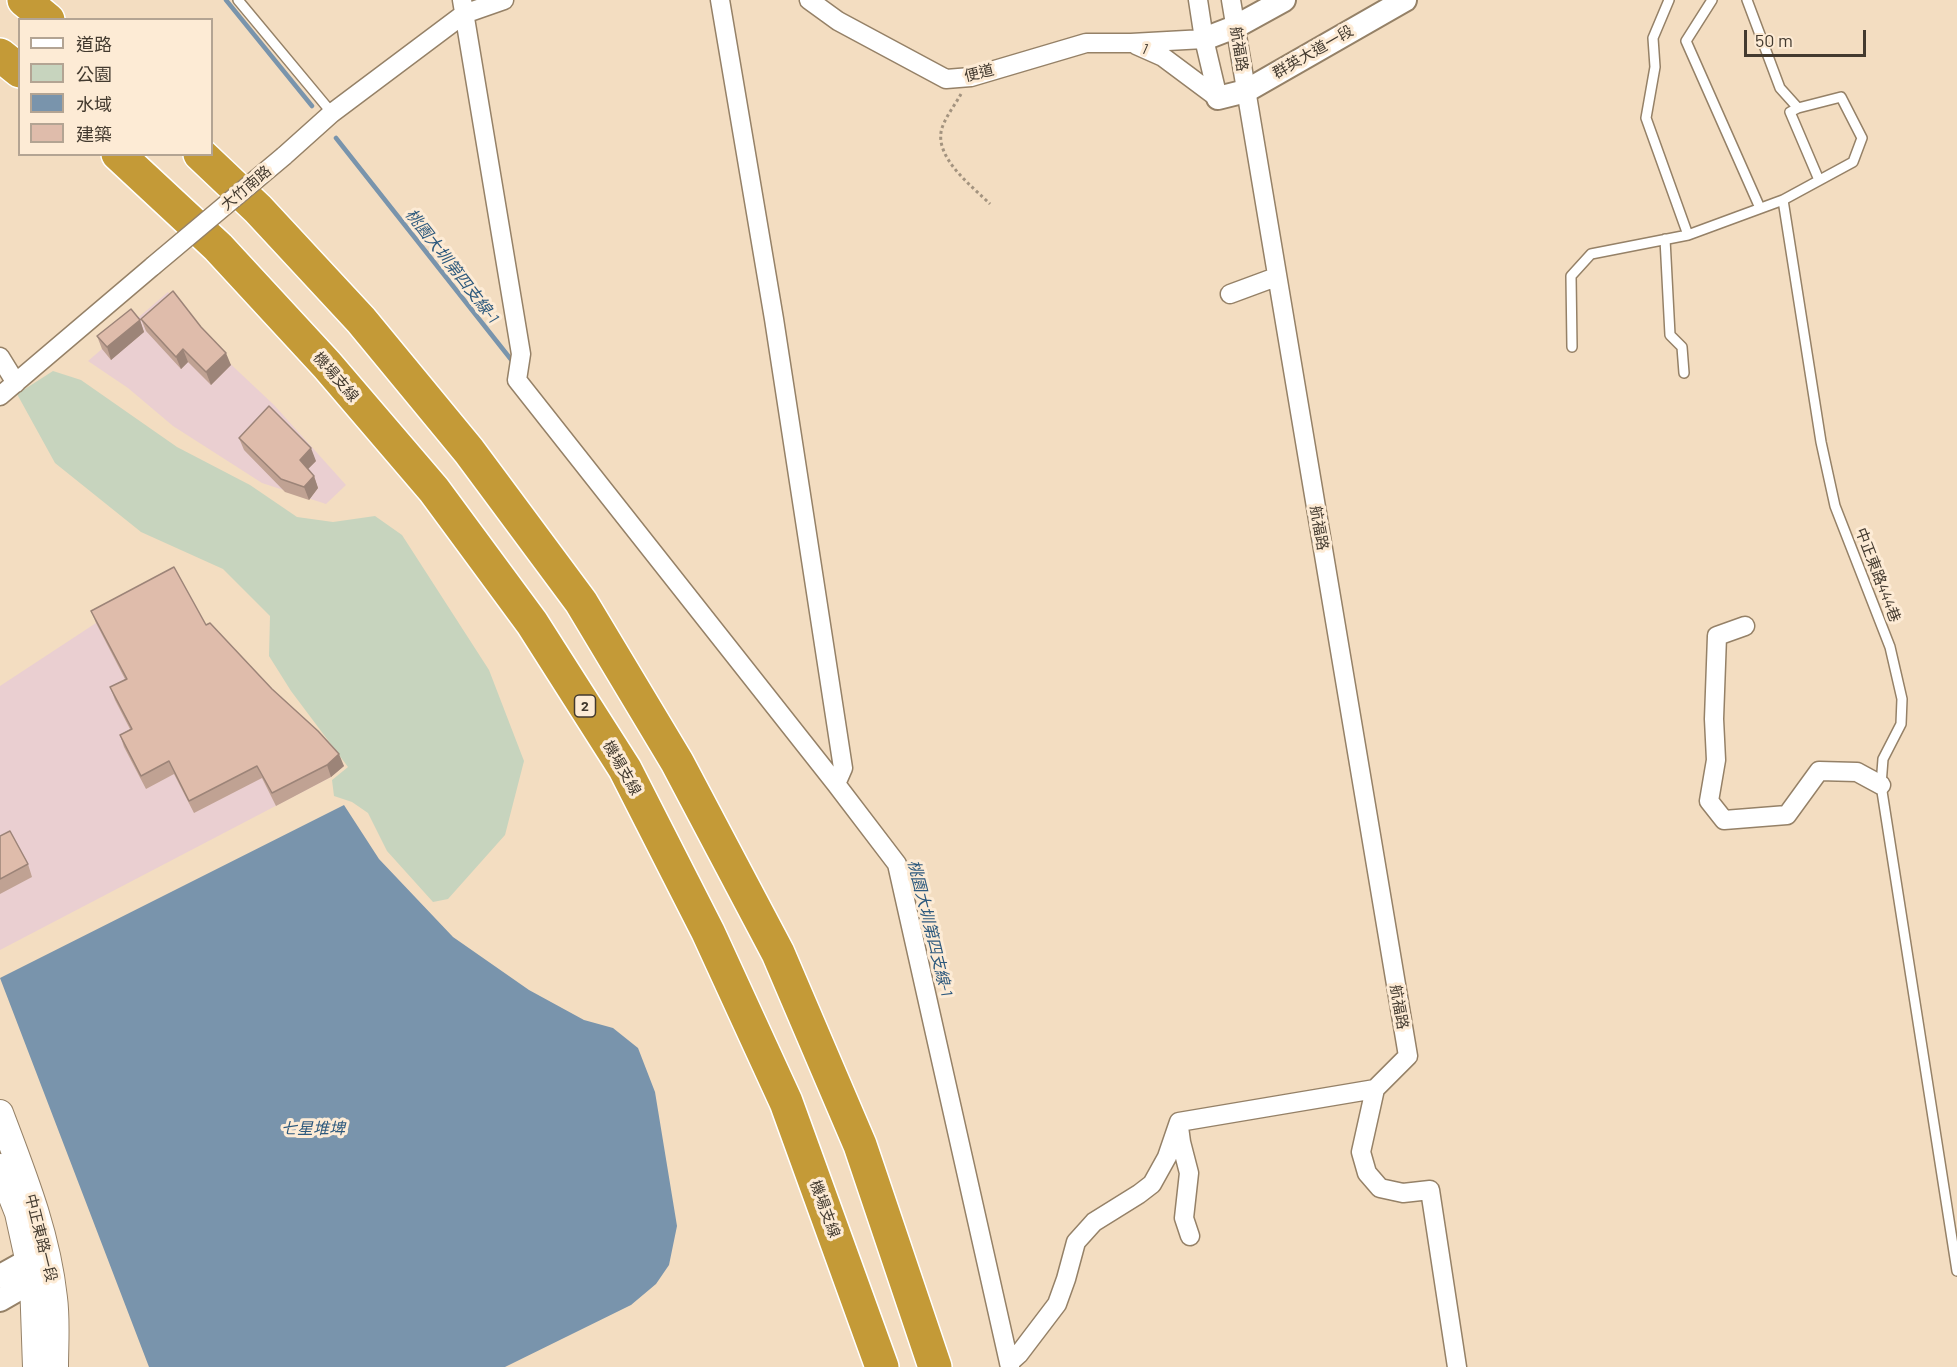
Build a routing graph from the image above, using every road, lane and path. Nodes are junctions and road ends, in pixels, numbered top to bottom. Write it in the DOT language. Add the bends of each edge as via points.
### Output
graph roads {
  1 [pos="24,0"];
  2 [pos="238,0"];
  3 [pos="504,0"];
  4 [pos="720,0"];
  5 [pos="809,0"];
  6 [pos="1198,0"];
  7 [pos="1231,0"];
  8 [pos="1284,0"];
  9 [pos="1405,0"];
  10 [pos="1669,0"];
  11 [pos="1712,0"];
  12 [pos="1747,0"];
  13 [pos="463,7"];
  14 [pos="46,18"];
  15 [pos="1235,27"];
  16 [pos="1204,39"];
  17 [pos="1131,43"];
  18 [pos="0,56"];
  19 [pos="18,70"];
  20 [pos="971,77"];
  21 [pos="1246,91"];
  22 [pos="1218,98"];
  23 [pos="1798,108"];
  24 [pos="332,113"];
  25 [pos="120,156"];
  26 [pos="202,156"];
  27 [pos="1819,180"];
  28 [pos="1783,200"];
  29 [pos="990,204"];
  30 [pos="1760,208"];
  31 [pos="1688,235"];
  32 [pos="1665,239"];
  33 [pos="1276,277"];
  34 [pos="1230,294"];
  35 [pos="1572,348"];
  36 [pos="0,357"];
  37 [pos="1684,373"];
  38 [pos="16,383"];
  39 [pos="0,396"];
  40 [pos="1745,626"];
  41 [pos="836,784"];
  42 [pos="1881,785"];
  43 [pos="1375,1089"];
  44 [pos="0,1113"];
  45 [pos="1179,1122"];
  46 [pos="0,1167"];
  47 [pos="1190,1236"];
  48 [pos="40,1268"];
  49 [pos="1957,1271"];
  50 [pos="0,1276"];
  51 [pos="0,1300"];
  52 [pos="1009,1365"];
  53 [pos="36,1367"];
  54 [pos="56,1367"];
  55 [pos="882,1367"];
  56 [pos="935,1367"];
  57 [pos="1457,1367"];
  1 -- 14 [label="highway"];
  2 -- 24 [label="lane"];
  3 -- 13 [label="street, 大竹南路"];
  4 -- 41 [label="street" via="843,768"];
  5 -- 20 [label="street, 便道" via="838,21 946,79"];
  6 -- 16 [label="street, 航福路"];
  7 -- 15 [label="street, 航福路"];
  8 -- 15 [label="street"];
  9 -- 21 [label="street, 群英大道一段"];
  10 -- 31 [label="lane" via="1653,38 1656,67 1646,118"];
  11 -- 30 [label="lane" via="1686,41"];
  12 -- 23 [label="lane" via="1780,88"];
  13 -- 24 [label="street, 大竹南路"];
  13 -- 41 [label="street" via="521,354 517,380"];
  15 -- 16 [label="street"];
  15 -- 21 [label="street, 航福路"];
  16 -- 17 [label="street, 1"];
  16 -- 22 [label="street, 航福路"];
  17 -- 20 [label="street, 便道" via="1086,43"];
  17 -- 22 [label="street, 1" via="1163,57"];
  18 -- 19 [label="highway"];
  20 -- 29 [label="path" via="941,129 943,154"];
  21 -- 22 [label="street, 群英大道一段"];
  21 -- 33 [label="street, 航福路"];
  23 -- 27 [label="lane" via="1790,112"];
  23 -- 27 [label="lane" via="1841,97 1862,138 1853,162"];
  24 -- 38 [label="street, 大竹南路, bridge"];
  25 -- 55 [label="highway, 機場支線 / 2" via="218,247 327,365 434,490 532,623 625,769 708,932 786,1102"];
  26 -- 56 [label="highway" via="258,209 361,320 469,451 581,602 677,762 778,953 860,1145"];
  27 -- 28 [label="lane"];
  28 -- 30 [label="lane"];
  28 -- 42 [label="lane, 中正東路444巷" via="1821,442 1836,507 1890,647 1902,699 1901,724 1883,759"];
  30 -- 31 [label="lane"];
  31 -- 32 [label="lane"];
  32 -- 35 [label="lane" via="1591,254 1571,276"];
  32 -- 37 [label="lane" via="1670,335 1682,347"];
  33 -- 34 [label="street"];
  33 -- 43 [label="street, 航福路" via="1408,1056"];
  36 -- 38 [label="street"];
  38 -- 39 [label="street, 大竹南路"];
  40 -- 42 [label="street" via="1717,636 1716,760 1709,801 1724,820 1787,815 1819,771 1857,772"];
  41 -- 52 [label="street" via="897,864"];
  42 -- 49 [label="lane, 中正東路444巷"];
  43 -- 45 [label="street"];
  43 -- 57 [label="street" via="1361,1152 1367,1173 1380,1188 1403,1193 1430,1190"];
  44 -- 48 [label="main road, 中正東路一段" via="32,1196"];
  45 -- 47 [label="street" via="1189,1173 1184,1218"];
  45 -- 52 [label="street" via="1152,1184 1094,1222 1076,1242 1057,1304"];
  46 -- 48 [label="main road, 中正東路一段"];
  48 -- 50 [label="street"];
  48 -- 51 [label="street"];
  48 -- 53 [label="main road, 中正東路一段"];
  48 -- 54 [label="main road, 中正東路一段" via="55,1301"];
}
